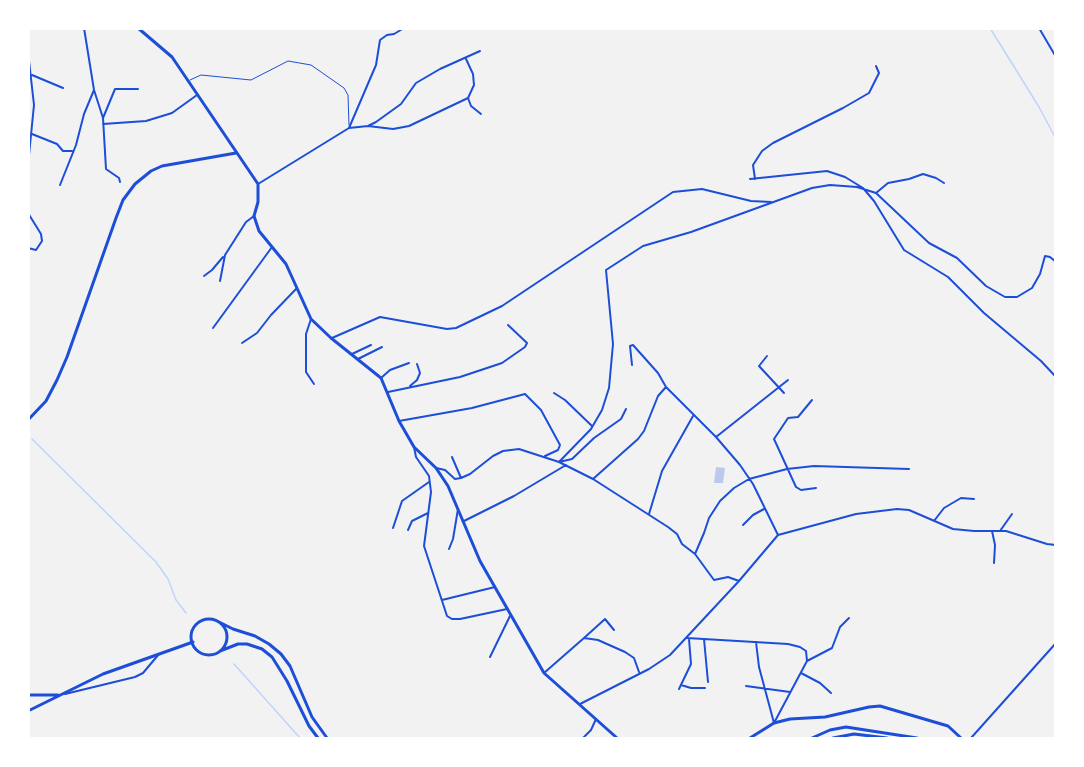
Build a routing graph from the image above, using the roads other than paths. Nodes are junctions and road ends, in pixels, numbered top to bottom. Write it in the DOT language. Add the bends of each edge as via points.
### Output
graph roads {
  1 [pos="84,28"];
  2 [pos="138,28"];
  3 [pos="404,28"];
  4 [pos="1039,28"];
  5 [pos="480,51"];
  6 [pos="28,52"];
  7 [pos="1056,57"];
  8 [pos="466,59"];
  9 [pos="876,66"];
  10 [pos="32,75"];
  11 [pos="189,81"];
  12 [pos="63,88"];
  13 [pos="138,89"];
  14 [pos="94,90"];
  15 [pos="197,94"];
  16 [pos="468,98"];
  17 [pos="481,114"];
  18 [pos="103,118"];
  19 [pos="104,124"];
  20 [pos="368,126"];
  21 [pos="349,128"];
  22 [pos="32,134"];
  23 [pos="73,151"];
  24 [pos="236,153"];
  25 [pos="28,165"];
  26 [pos="28,177"];
  27 [pos="750,179"];
  28 [pos="755,179"];
  29 [pos="120,182"];
  30 [pos="944,183"];
  31 [pos="258,184"];
  32 [pos="60,185"];
  33 [pos="862,188"];
  34 [pos="876,193"];
  35 [pos="28,195"];
  36 [pos="774,202"];
  37 [pos="28,213"];
  38 [pos="254,216"];
  39 [pos="272,247"];
  40 [pos="28,248"];
  41 [pos="225,255"];
  42 [pos="1056,262"];
  43 [pos="204,276"];
  44 [pos="220,281"];
  45 [pos="297,288"];
  46 [pos="311,319"];
  47 [pos="508,325"];
  48 [pos="213,328"];
  49 [pos="331,338"];
  50 [pos="242,344"];
  51 [pos="371,345"];
  52 [pos="382,347"];
  53 [pos="352,354"];
  54 [pos="767,356"];
  55 [pos="358,359"];
  56 [pos="409,363"];
  57 [pos="417,364"];
  58 [pos="632,365"];
  59 [pos="1056,377"];
  60 [pos="381,378"];
  61 [pos="788,380"];
  62 [pos="314,384"];
  63 [pos="666,387"];
  64 [pos="779,387"];
  65 [pos="408,388"];
  66 [pos="388,392"];
  67 [pos="554,393"];
  68 [pos="784,393"];
  69 [pos="812,400"];
  70 [pos="626,409"];
  71 [pos="693,416"];
  72 [pos="28,420"];
  73 [pos="399,421"];
  74 [pos="592,426"];
  75 [pos="716,437"];
  76 [pos="414,447"];
  77 [pos="545,456"];
  78 [pos="452,457"];
  79 [pos="559,462"];
  80 [pos="566,465"];
  81 [pos="436,468"];
  82 [pos="787,469"];
  83 [pos="909,469"];
  84 [pos="461,478"];
  85 [pos="593,479"];
  86 [pos="749,479"];
  87 [pos="429,482"];
  88 [pos="816,488"];
  89 [pos="974,499"];
  90 [pos="458,509"];
  91 [pos="764,509"];
  92 [pos="428,513"];
  93 [pos="1012,514"];
  94 [pos="649,515"];
  95 [pos="464,521"];
  96 [pos="934,521"];
  97 [pos="743,525"];
  98 [pos="393,528"];
  99 [pos="408,530"];
  100 [pos="992,531"];
  101 [pos="1000,531"];
  102 [pos="778,535"];
  103 [pos="1056,544"];
  104 [pos="449,549"];
  105 [pos="695,554"];
  106 [pos="994,563"];
  107 [pos="739,581"];
  108 [pos="495,587"];
  109 [pos="442,600"];
  110 [pos="507,609"];
  111 [pos="510,616"];
  112 [pos="849,618"];
  113 [pos="217,621"];
  114 [pos="614,630"];
  115 [pos="584,638"];
  116 [pos="688,638"];
  117 [pos="704,639"];
  118 [pos="193,642"];
  119 [pos="756,642"];
  120 [pos="1056,643"];
  121 [pos="220,651"];
  122 [pos="160,653"];
  123 [pos="490,657"];
  124 [pos="807,661"];
  125 [pos="544,673"];
  126 [pos="639,673"];
  127 [pos="801,673"];
  128 [pos="708,682"];
  129 [pos="746,686"];
  130 [pos="705,688"];
  131 [pos="766,688"];
  132 [pos="792,693"];
  133 [pos="831,693"];
  134 [pos="28,695"];
  135 [pos="60,695"];
  136 [pos="579,704"];
  137 [pos="28,711"];
  138 [pos="596,719"];
  139 [pos="774,723"];
  140 [pos="318,738"];
  141 [pos="327,738"];
  142 [pos="583,738"];
  143 [pos="617,738"];
  144 [pos="750,738"];
  145 [pos="812,738"];
  146 [pos="833,738"];
  147 [pos="887,738"];
  148 [pos="917,738"];
  149 [pos="961,738"];
  150 [pos="971,738"];
  1 -- 14 [label="street"];
  2 -- 11 [label="main road" via="172,57"];
  3 -- 21 [label="street" via="380,40 376,65"];
  4 -- 7 [label="street"];
  5 -- 8 [label="street"];
  6 -- 10 [label="street"];
  8 -- 16 [label="street" via="474,85"];
  8 -- 20 [label="street" via="416,83 401,104"];
  9 -- 28 [label="street" via="879,73 869,93 762,151 753,165"];
  10 -- 12 [label="street"];
  10 -- 22 [label="street"];
  11 -- 15 [label="main road"];
  11 -- 21 [label="lane" via="201,75 251,80 288,61 311,65 344,88 348,95"];
  13 -- 18 [label="street" via="116,89"];
  14 -- 18 [label="street"];
  14 -- 23 [label="street"];
  15 -- 19 [label="street" via="172,113 146,121"];
  15 -- 24 [label="main road"];
  16 -- 17 [label="street"];
  16 -- 20 [label="street" via="410,126"];
  18 -- 19 [label="street"];
  19 -- 29 [label="street" via="106,169"];
  20 -- 21 [label="street"];
  21 -- 31 [label="street"];
  22 -- 23 [label="street" via="57,144 63,151"];
  22 -- 25 [label="street"];
  23 -- 32 [label="street"];
  24 -- 31 [label="main road"];
  24 -- 72 [label="main road" via="162,166 135,184 123,200 57,380"];
  26 -- 35 [label="street"];
  27 -- 28 [label="street"];
  28 -- 33 [label="street" via="827,171"];
  30 -- 34 [label="street" via="922,174 888,183"];
  31 -- 38 [label="main road"];
  33 -- 34 [label="street"];
  33 -- 36 [label="street" via="830,185"];
  33 -- 59 [label="street" via="904,250 948,277"];
  34 -- 42 [label="street" via="929,243 957,258 986,286 1005,297 1017,297 1032,288 1045,256"];
  36 -- 49 [label="street" via="751,201 702,189 673,192 502,306 456,328 380,317"];
  36 -- 74 [label="street" via="643,246 606,270 614,344 609,388"];
  37 -- 40 [label="street" via="42,241 36,250"];
  38 -- 39 [label="main road" via="259,231"];
  38 -- 41 [label="street"];
  39 -- 45 [label="main road" via="286,264"];
  39 -- 48 [label="street"];
  41 -- 43 [label="street"];
  41 -- 44 [label="street"];
  45 -- 46 [label="main road"];
  45 -- 50 [label="street"];
  46 -- 49 [label="main road"];
  46 -- 62 [label="street" via="306,334 306,372"];
  47 -- 65 [label="street" via="527,343 522,350 498,365"];
  49 -- 53 [label="main road"];
  51 -- 53 [label="street"];
  52 -- 55 [label="street"];
  53 -- 55 [label="main road"];
  54 -- 64 [label="street" via="759,366"];
  55 -- 60 [label="main road"];
  56 -- 60 [label="street"];
  57 -- 65 [label="street" via="420,374"];
  58 -- 63 [label="street" via="633,345"];
  60 -- 66 [label="main road"];
  61 -- 64 [label="street"];
  63 -- 71 [label="street"];
  63 -- 85 [label="street" via="638,439"];
  64 -- 68 [label="street"];
  64 -- 75 [label="street"];
  65 -- 66 [label="street"];
  66 -- 73 [label="main road"];
  67 -- 74 [label="street"];
  69 -- 82 [label="street" via="798,417 788,418 774,439"];
  70 -- 79 [label="street" via="621,419 572,459"];
  71 -- 75 [label="street"];
  71 -- 94 [label="street" via="662,471"];
  73 -- 76 [label="main road"];
  73 -- 77 [label="street" via="525,394 541,410 560,445"];
  74 -- 79 [label="street"];
  75 -- 86 [label="street"];
  76 -- 81 [label="main road"];
  76 -- 87 [label="street"];
  77 -- 79 [label="street"];
  77 -- 84 [label="street" via="525,449 508,449"];
  78 -- 84 [label="street"];
  79 -- 80 [label="street"];
  80 -- 85 [label="street"];
  80 -- 95 [label="street"];
  81 -- 84 [label="street" via="455,479"];
  81 -- 90 [label="main road"];
  82 -- 83 [label="street"];
  82 -- 86 [label="street"];
  82 -- 88 [label="street" via="798,489"];
  85 -- 94 [label="street"];
  86 -- 91 [label="street"];
  86 -- 105 [label="street" via="720,501"];
  87 -- 92 [label="street"];
  87 -- 98 [label="street" via="402,501"];
  89 -- 96 [label="street" via="961,498 944,508"];
  90 -- 95 [label="main road"];
  90 -- 104 [label="street"];
  91 -- 97 [label="street"];
  91 -- 102 [label="street"];
  92 -- 99 [label="street" via="412,521"];
  92 -- 109 [label="street" via="424,546"];
  93 -- 101 [label="street"];
  94 -- 105 [label="street" via="677,534"];
  95 -- 108 [label="main road"];
  96 -- 100 [label="street" via="953,529"];
  96 -- 102 [label="street" via="909,510 879,510"];
  100 -- 101 [label="street"];
  100 -- 106 [label="street"];
  101 -- 103 [label="street"];
  102 -- 107 [label="street"];
  105 -- 107 [label="street" via="714,580 728,577"];
  107 -- 116 [label="street"];
  108 -- 109 [label="street"];
  108 -- 110 [label="main road"];
  109 -- 110 [label="street" via="447,616 452,619"];
  110 -- 111 [label="main road"];
  111 -- 123 [label="street"];
  111 -- 125 [label="main road"];
  112 -- 124 [label="street" via="840,627 834,646"];
  113 -- 118 [label="main road" via="200,622 193,630"];
  113 -- 121 [label="main road" via="227,635"];
  113 -- 141 [label="main road" via="255,636 280,654"];
  114 -- 115 [label="street" via="605,620"];
  115 -- 125 [label="street"];
  115 -- 126 [label="street" via="625,652 634,658"];
  116 -- 117 [label="street"];
  116 -- 126 [label="street" via="670,655"];
  116 -- 130 [label="street" via="691,664 680,687"];
  117 -- 119 [label="street"];
  117 -- 128 [label="street"];
  118 -- 121 [label="main road" via="204,654"];
  118 -- 122 [label="main road"];
  119 -- 124 [label="street" via="800,647 806,651"];
  119 -- 131 [label="street"];
  120 -- 150 [label="street"];
  121 -- 140 [label="main road" via="238,644 254,645 272,657"];
  122 -- 135 [label="main road"];
  122 -- 135 [label="street" via="135,677"];
  124 -- 127 [label="street"];
  125 -- 136 [label="main road"];
  126 -- 136 [label="street"];
  127 -- 132 [label="street"];
  127 -- 133 [label="street" via="820,682"];
  129 -- 131 [label="street"];
  131 -- 132 [label="street"];
  131 -- 139 [label="street"];
  132 -- 139 [label="street"];
  134 -- 135 [label="main road"];
  135 -- 137 [label="main road"];
  136 -- 138 [label="main road"];
  138 -- 142 [label="street"];
  138 -- 143 [label="main road"];
  139 -- 144 [label="main road"];
  139 -- 149 [label="main road" via="880,706 948,726"];
  145 -- 148 [label="main road" via="846,727"];
  146 -- 147 [label="main road" via="854,734"];
}
